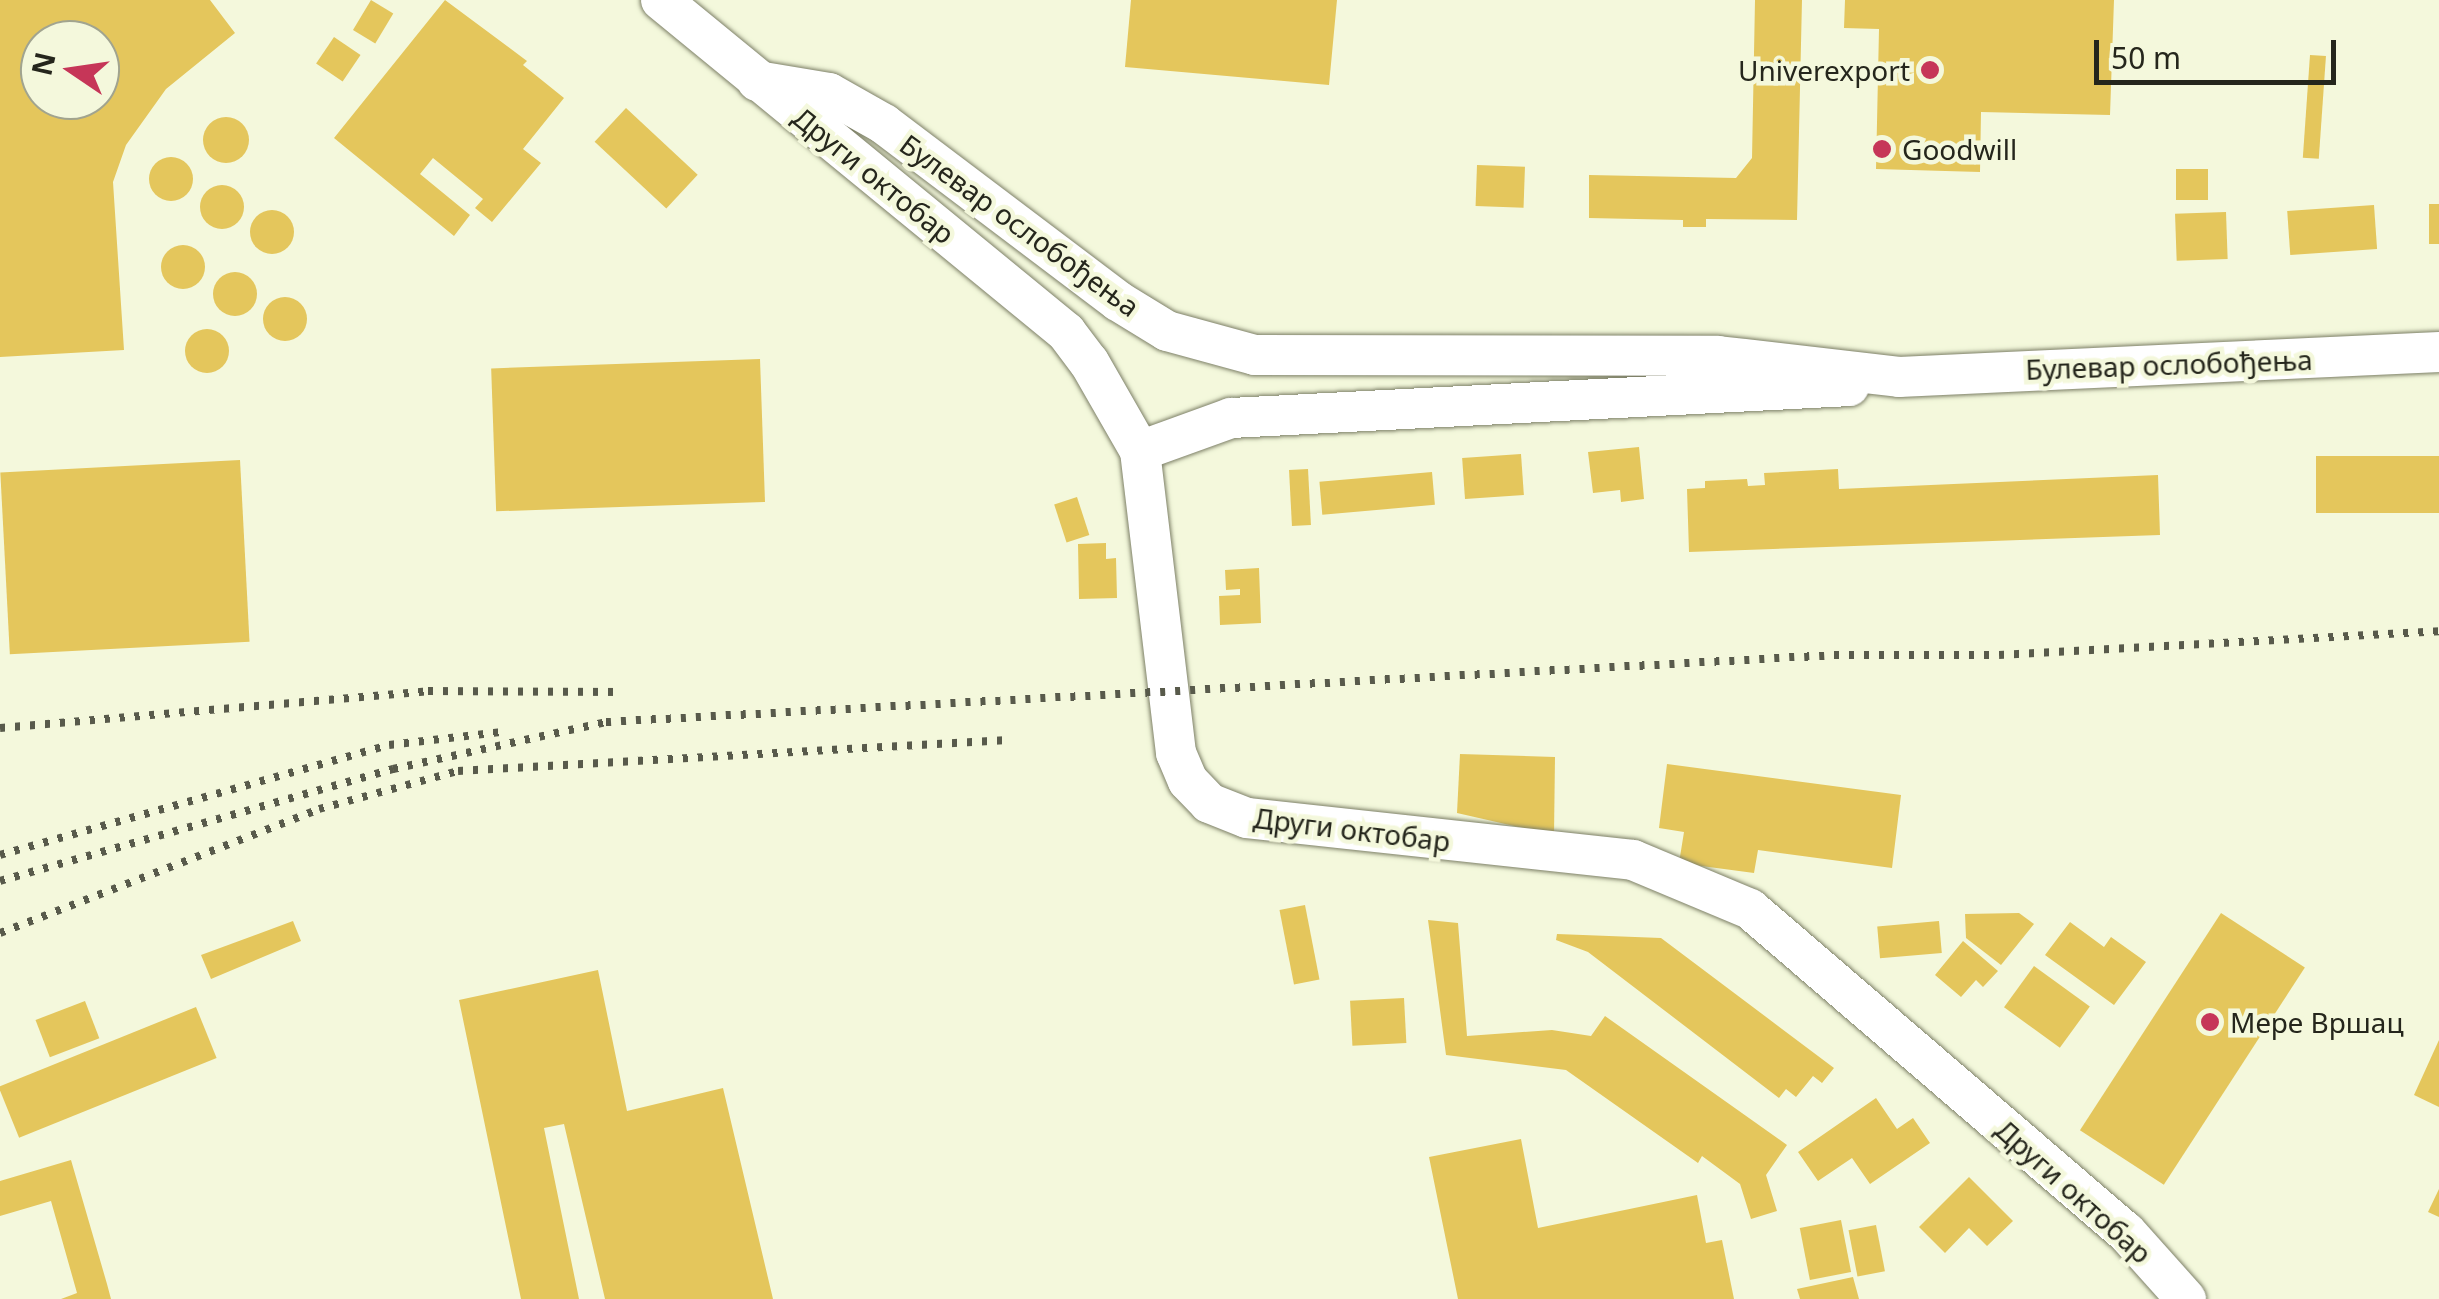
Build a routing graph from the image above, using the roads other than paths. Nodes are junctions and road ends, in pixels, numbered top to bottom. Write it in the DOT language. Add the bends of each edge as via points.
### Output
graph roads {
  1 [pos="661,0"];
  2 [pos="757,81"];
  3 [pos="2439,352"];
  4 [pos="1648,354"];
  5 [pos="1776,361"];
  6 [pos="1899,377"];
  7 [pos="1682,399"];
  8 [pos="1140,451"];
  9 [pos="2186,1299"];
  1 -- 2 [label="street, Други октобар"];
  2 -- 4 [label="street, Булевар ослобођења" via="829,93 884,124 1118,301 1166,331 1210,346 1303,358"];
  2 -- 8 [label="street, Други октобар" via="1066,332 1131,425"];
  3 -- 6 [label="street, Булевар ослобођења"];
  4 -- 5 [label="street, Булевар ослобођења"];
  4 -- 7 [label="street"];
  5 -- 6 [label="street, Булевар ослобођења"];
  5 -- 7 [label="street, Булевар ослобођења"];
  6 -- 7 [label="street, Булевар ослобођења"];
  7 -- 8 [label="street, Булевар ослобођења" via="1231,418"];
  8 -- 9 [label="street, Други октобар" via="1176,753 1188,781 1209,802 1247,818 1632,860 1750,908 2126,1232"];
}
